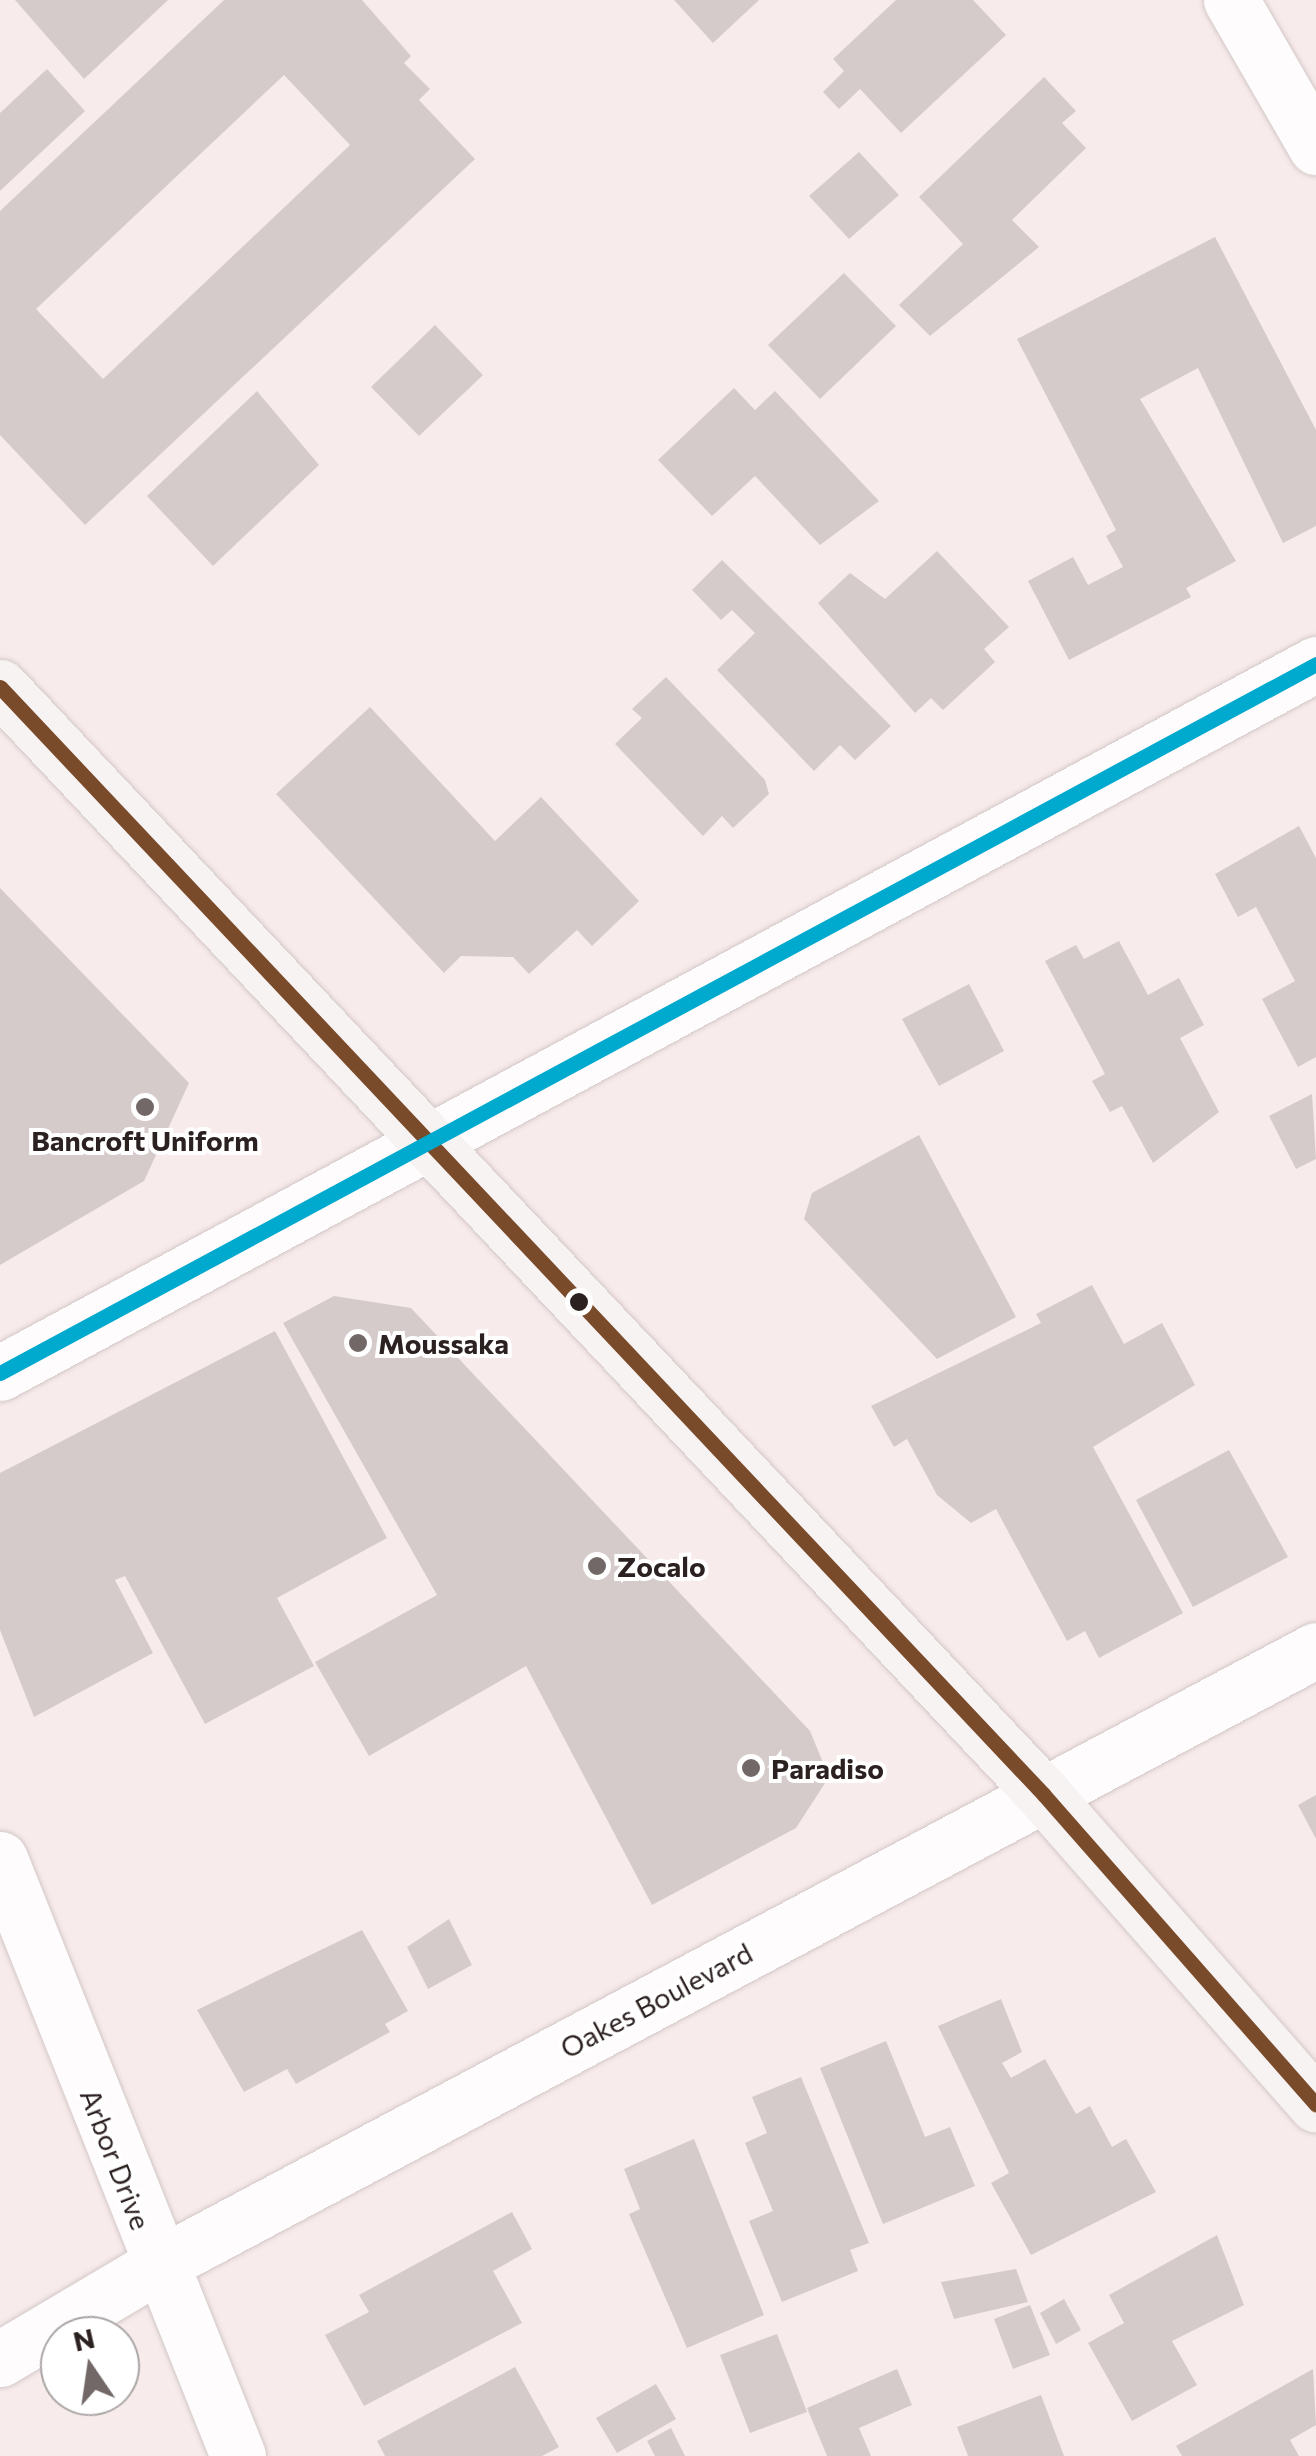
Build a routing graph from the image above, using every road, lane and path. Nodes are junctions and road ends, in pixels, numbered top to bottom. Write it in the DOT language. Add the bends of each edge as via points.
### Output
graph roads {
  1 [pos="1231,0"];
  2 [pos="1316,147"];
  3 [pos="1316,664"];
  4 [pos="0,687"];
  5 [pos="431,1139"];
  6 [pos="0,1373"];
  7 [pos="1316,1650"];
  8 [pos="1044,1794"];
  9 [pos="0,1859"];
  10 [pos="1316,2106"];
  11 [pos="158,2265"];
  12 [pos="0,2359"];
  13 [pos="238,2456"];
  1 -- 2 [label="street"];
  3 -- 5 [label="street"];
  4 -- 5 [label="main road"];
  5 -- 6 [label="street"];
  5 -- 8 [label="main road"];
  7 -- 8 [label="street, Oakes Boulevard"];
  8 -- 10 [label="main road"];
  8 -- 11 [label="street, Oakes Boulevard"];
  9 -- 11 [label="street, Arbor Drive"];
  11 -- 12 [label="street, Oakes Boulevard"];
  11 -- 13 [label="street, Arbor Drive"];
}
